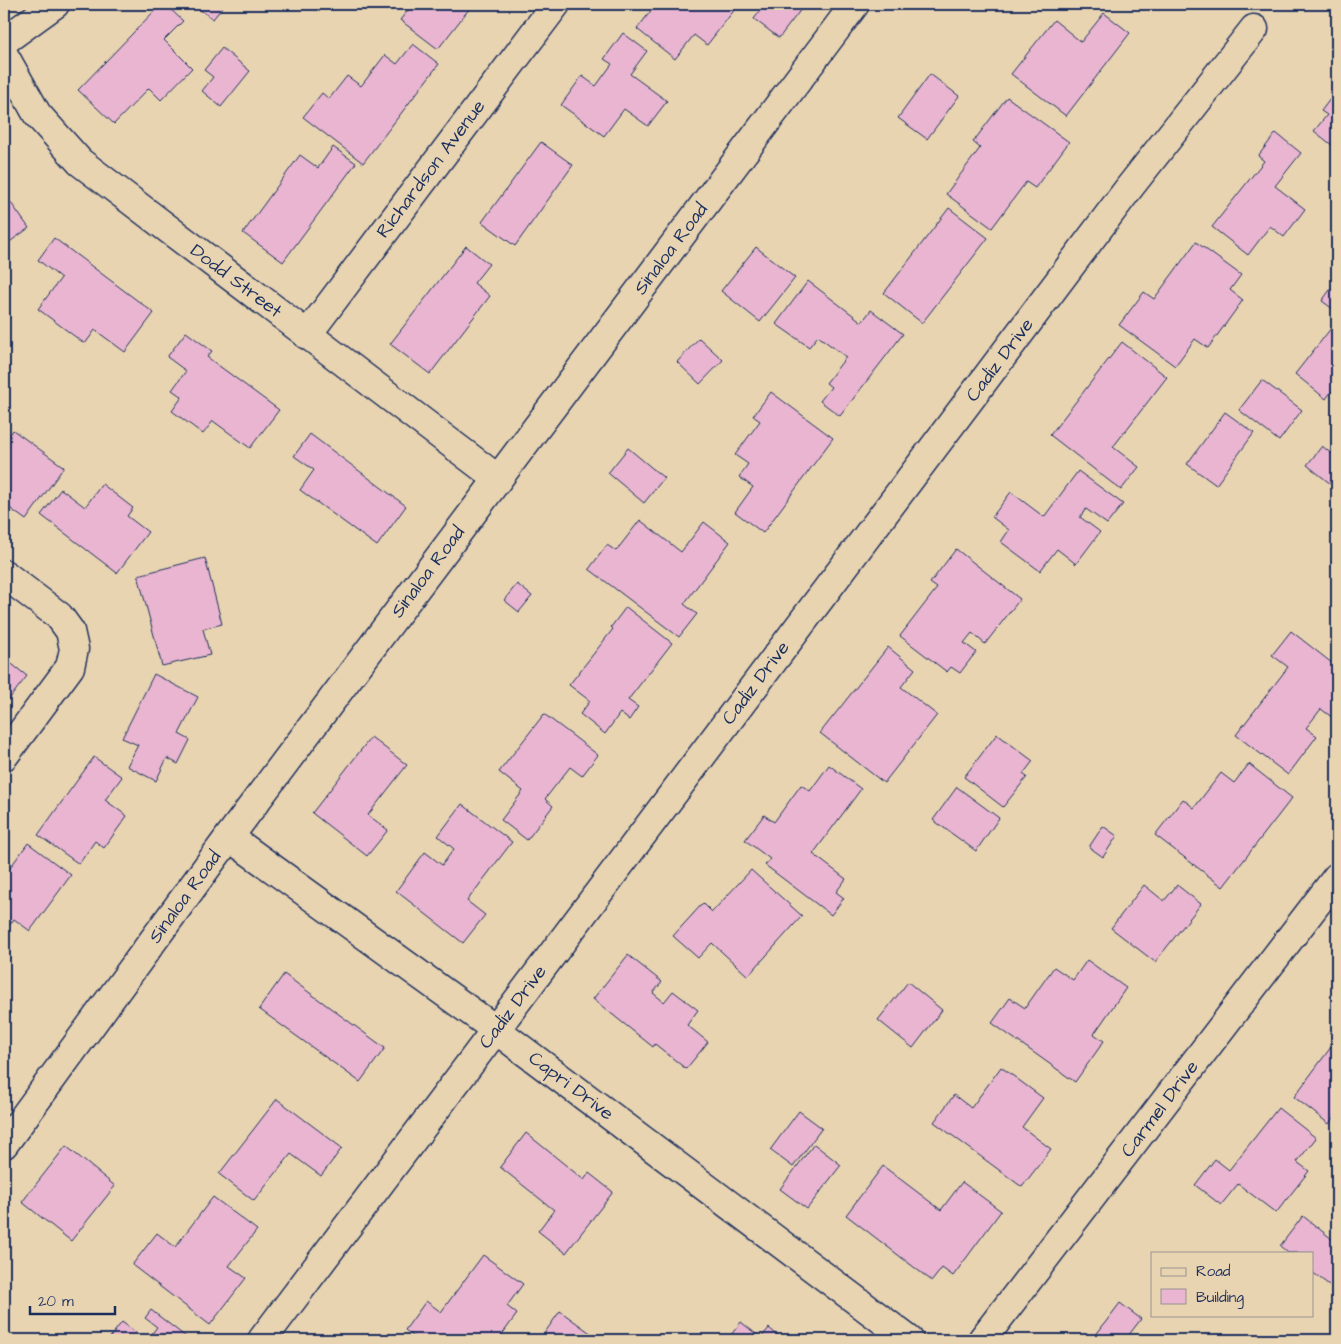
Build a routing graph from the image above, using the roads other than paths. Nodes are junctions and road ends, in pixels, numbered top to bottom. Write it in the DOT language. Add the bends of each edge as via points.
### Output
graph roads {
  1 [pos="55,4"];
  2 [pos="556,4"];
  3 [pos="855,4"];
  4 [pos="1254,29"];
  5 [pos="4,41"];
  6 [pos="4,55"];
  7 [pos="307,335"];
  8 [pos="498,479"];
  9 [pos="4,574"];
  10 [pos="4,756"];
  11 [pos="229,837"];
  12 [pos="1337,877"];
  13 [pos="496,1030"];
  14 [pos="4,1144"];
  15 [pos="262,1340"];
  16 [pos="909,1340"];
  17 [pos="982,1340"];
  1 -- 5 [label="street"];
  2 -- 7 [label="street, Richardson Avenue"];
  3 -- 8 [label="street, Sinaloa Road"];
  4 -- 13 [label="street, Cadiz Drive" via="1123,196"];
  6 -- 7 [label="street, Dodd Street" via="37,114 80,162"];
  7 -- 8 [label="street, Dodd Street"];
  8 -- 11 [label="street, Sinaloa Road"];
  9 -- 10 [label="street" via="59,616 70,631 74,649 70,668"];
  11 -- 13 [label="street, Capri Drive"];
  11 -- 14 [label="street, Sinaloa Road"];
  12 -- 17 [label="street, Carmel Drive"];
  13 -- 15 [label="street, Cadiz Drive"];
  13 -- 16 [label="street, Capri Drive"];
}
